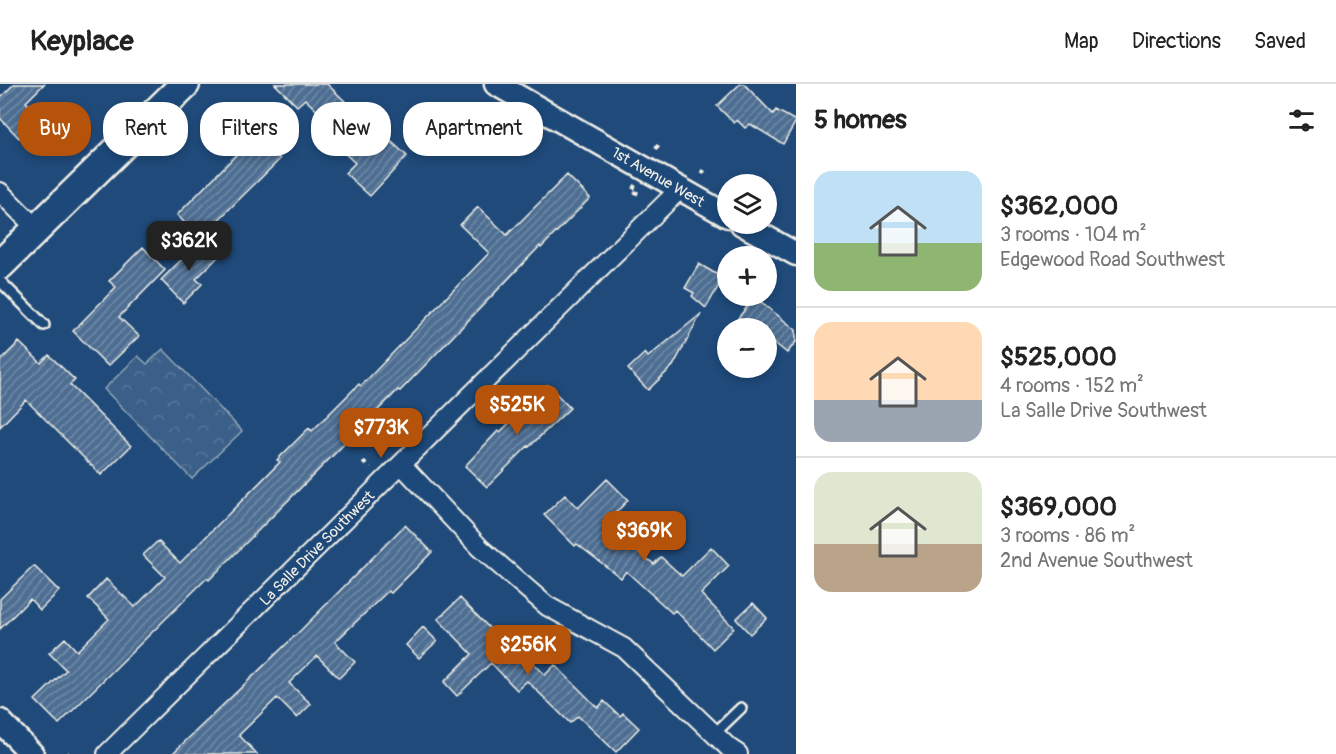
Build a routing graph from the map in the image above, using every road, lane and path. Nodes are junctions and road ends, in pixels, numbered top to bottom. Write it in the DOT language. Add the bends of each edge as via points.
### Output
graph roads {
  1 [pos="185,84"];
  2 [pos="496,84"];
  3 [pos="660,142"];
  4 [pos="656,149"];
  5 [pos="706,167"];
  6 [pos="702,174"];
  7 [pos="680,189"];
  8 [pos="0,192"];
  9 [pos="717,210"];
  10 [pos="36,228"];
  11 [pos="760,234"];
  12 [pos="796,254"];
  13 [pos="0,265"];
  14 [pos="0,281"];
  15 [pos="44,325"];
  16 [pos="400,424"];
  17 [pos="407,430"];
  18 [pos="363,462"];
  19 [pos="401,464"];
  20 [pos="370,468"];
  21 [pos="741,708"];
  22 [pos="0,721"];
  23 [pos="714,734"];
  24 [pos="32,754"];
  25 [pos="107,754"];
  26 [pos="738,754"];
  1 -- 10 [label="main road"];
  2 -- 7 [label="street, 1st Avenue West"];
  3 -- 4 [label="path"];
  5 -- 6 [label="path"];
  7 -- 9 [label="street, 1st Avenue West"];
  7 -- 19 [label="street, La Salle Drive Southwest"];
  8 -- 10 [label="street"];
  10 -- 13 [label="main road"];
  11 -- 12 [label="street"];
  14 -- 15 [label="lane"];
  16 -- 17 [label="path"];
  18 -- 20 [label="path"];
  19 -- 23 [label="street" via="480,548 547,606 624,648"];
  19 -- 25 [label="street, La Salle Drive Southwest"];
  21 -- 23 [label="lane"];
  22 -- 24 [label="street"];
  23 -- 26 [label="street"];
}
